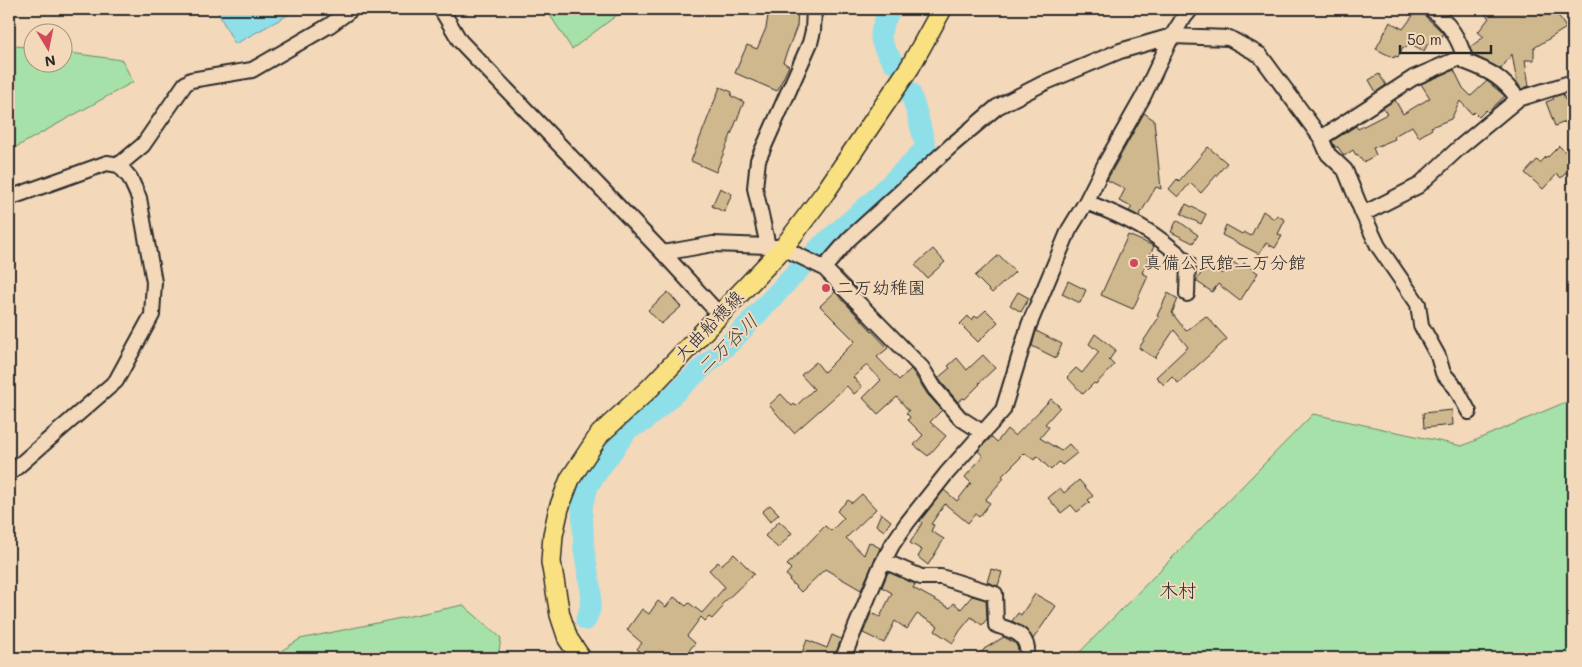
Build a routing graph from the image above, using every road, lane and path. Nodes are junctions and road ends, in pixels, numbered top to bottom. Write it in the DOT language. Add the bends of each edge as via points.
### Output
graph roads {
  1 [pos="352,9"];
  2 [pos="441,9"];
  3 [pos="814,9"];
  4 [pos="942,9"];
  5 [pos="1191,9"];
  6 [pos="1431,9"];
  7 [pos="1172,36"];
  8 [pos="1464,56"];
  9 [pos="1573,82"];
  10 [pos="1518,99"];
  11 [pos="1321,138"];
  12 [pos="118,165"];
  13 [pos="9,198"];
  14 [pos="1086,202"];
  15 [pos="1363,214"];
  16 [pos="776,247"];
  17 [pos="663,253"];
  18 [pos="824,268"];
  19 [pos="1187,294"];
  20 [pos="719,314"];
  21 [pos="1470,412"];
  22 [pos="982,432"];
  23 [pos="9,474"];
  24 [pos="884,560"];
  25 [pos="1027,648"];
  26 [pos="581,658"];
  27 [pos="844,658"];
  1 -- 12 [label="street" via="252,70 191,80 185,84 143,145"];
  2 -- 17 [label="street" via="460,41"];
  3 -- 16 [label="street" via="810,43 758,160 755,188"];
  4 -- 16 [label="main road, 大曲船穂線" via="910,67 826,191"];
  5 -- 7 [label="street"];
  6 -- 8 [label="street" via="1446,21"];
  7 -- 11 [label="street" via="1230,38 1260,55"];
  7 -- 14 [label="street"];
  7 -- 18 [label="street" via="1120,51 997,107 849,239"];
  8 -- 10 [label="street" via="1466,62 1507,84"];
  8 -- 11 [label="street" via="1413,78"];
  9 -- 10 [label="street"];
  10 -- 15 [label="street" via="1418,186"];
  11 -- 15 [label="street" via="1328,154 1345,170"];
  12 -- 13 [label="street" via="107,163"];
  12 -- 23 [label="street" via="130,178 139,198 154,282 152,315 116,381"];
  14 -- 19 [label="street" via="1143,227 1167,243 1188,263"];
  14 -- 22 [label="street" via="1069,230 1029,325 1003,410"];
  15 -- 21 [label="street" via="1378,246 1418,304 1421,325 1438,356 1443,373"];
  16 -- 17 [label="street" via="713,244"];
  16 -- 18 [label="street"];
  16 -- 20 [label="main road, 大曲船穂線"];
  17 -- 20 [label="street"];
  18 -- 22 [label="street" via="922,368 960,418"];
  20 -- 26 [label="main road, 大曲船穂線" via="650,388 600,434 570,479 559,508 551,562 560,615 568,639"];
  22 -- 24 [label="street" via="907,523"];
  24 -- 25 [label="street" via="921,577 941,577 995,594 996,625 1017,633 1025,640"];
  24 -- 27 [label="street"];
}
